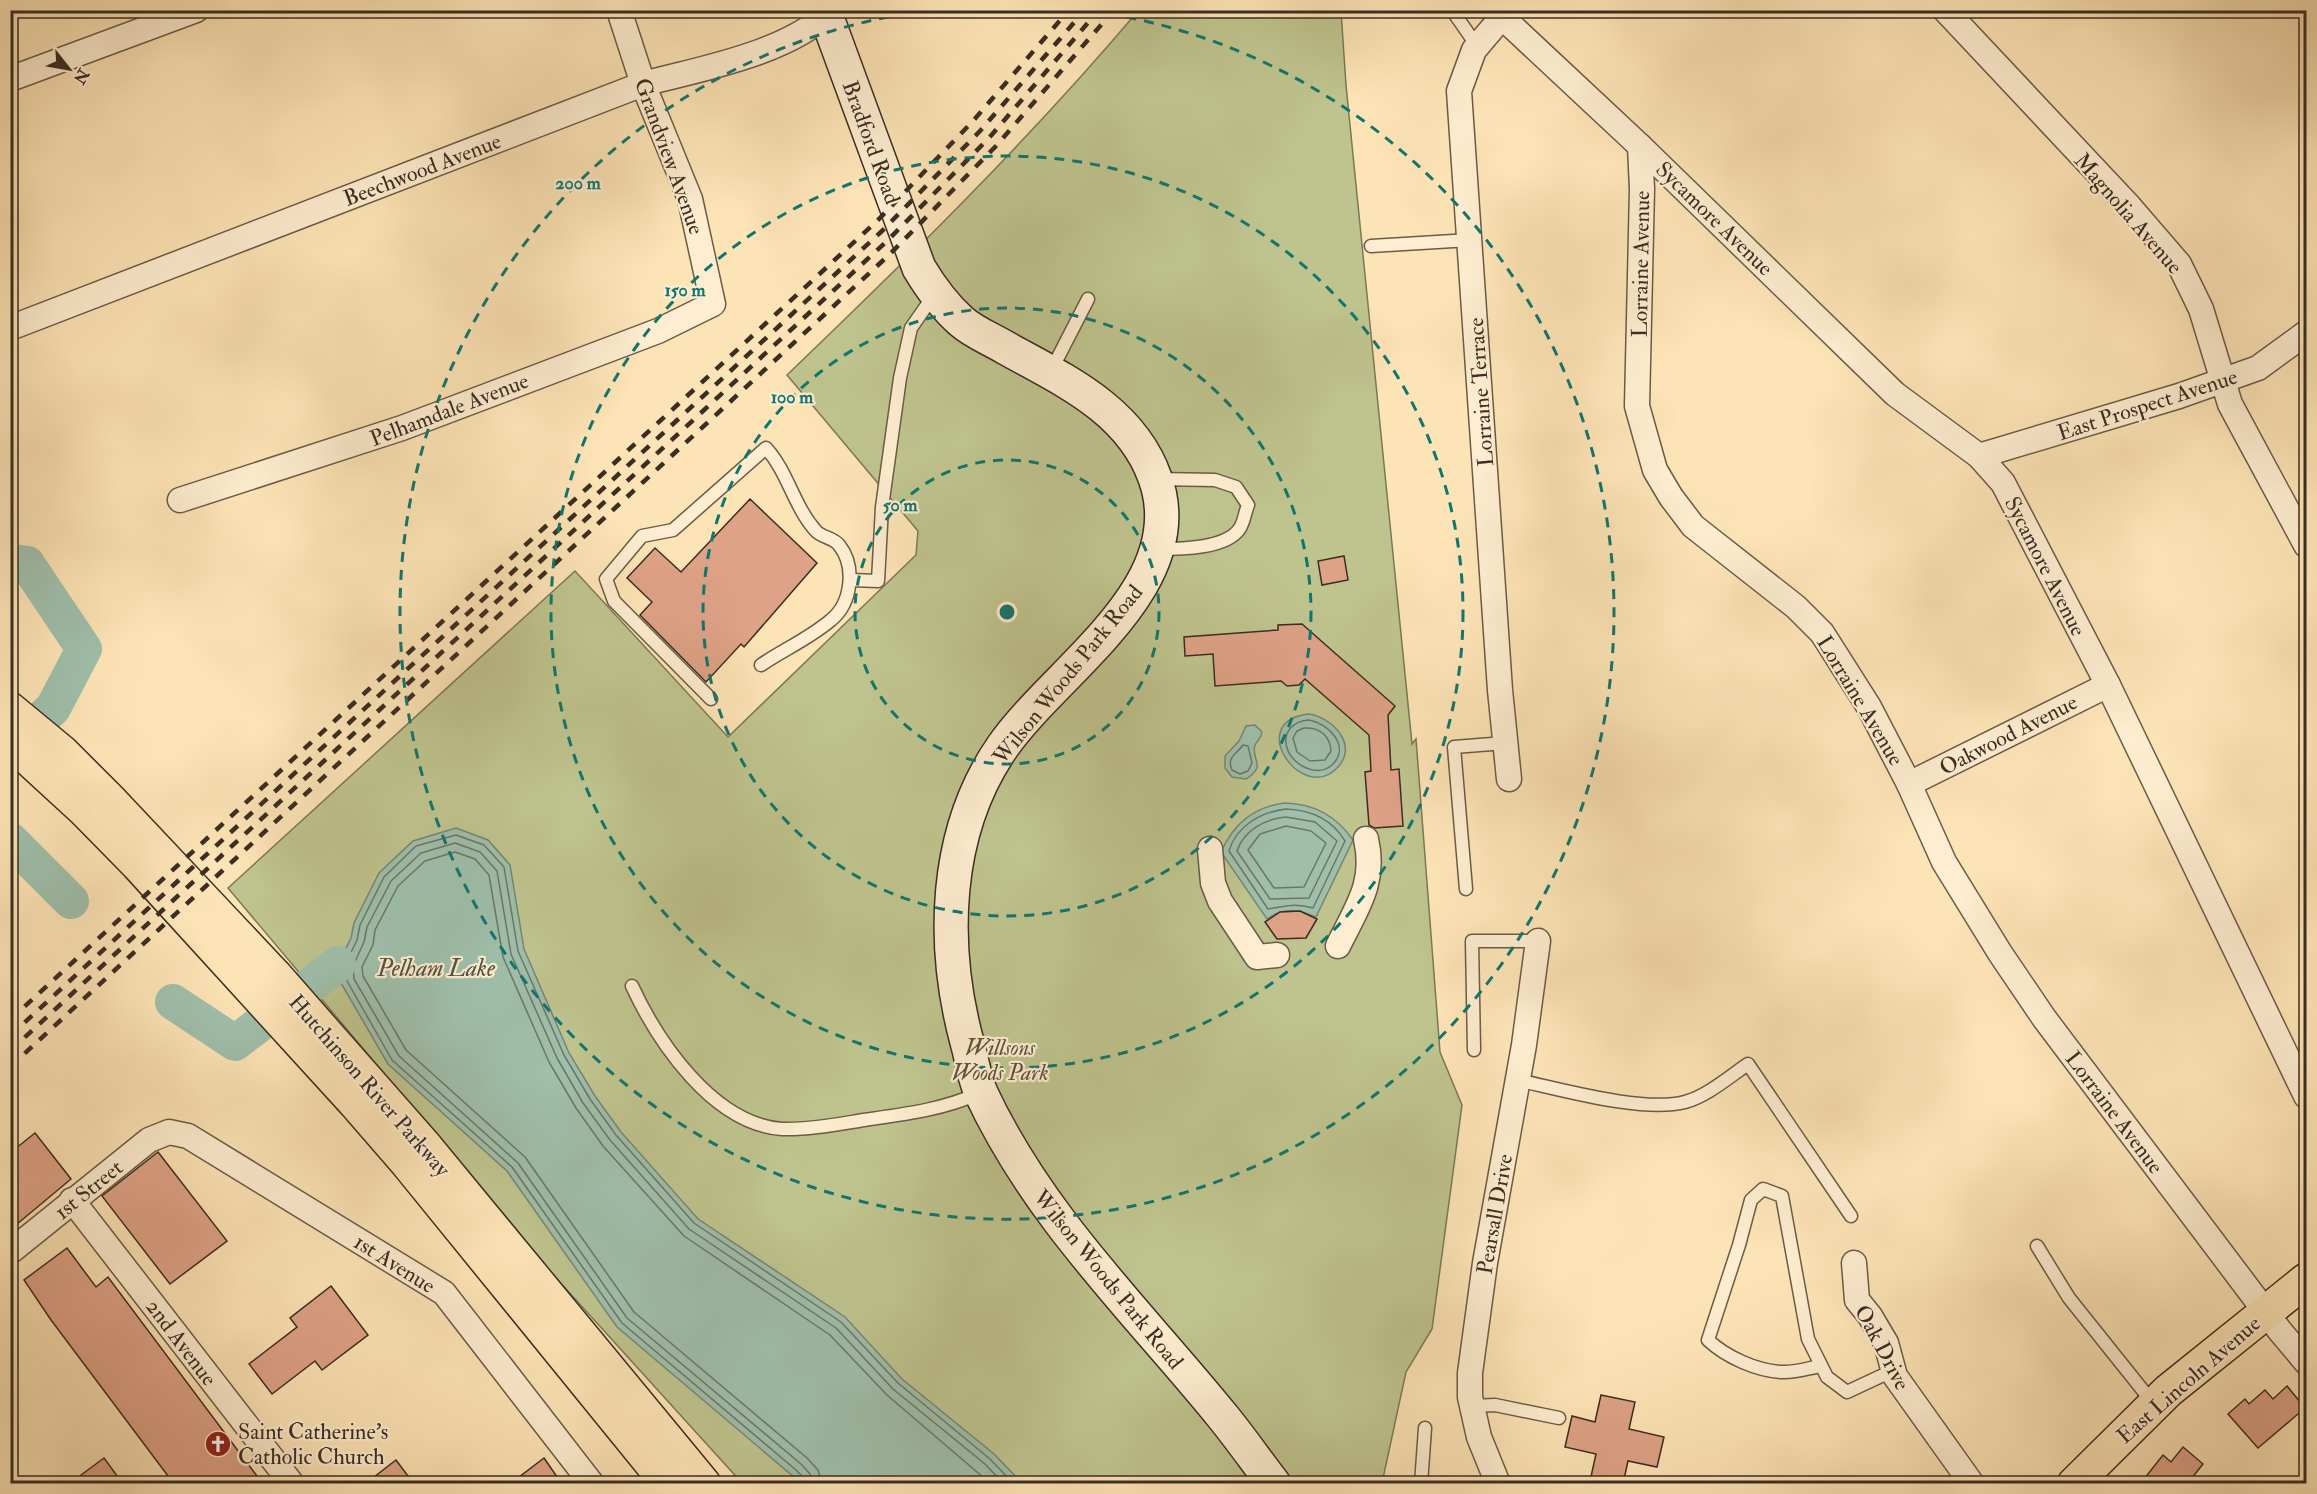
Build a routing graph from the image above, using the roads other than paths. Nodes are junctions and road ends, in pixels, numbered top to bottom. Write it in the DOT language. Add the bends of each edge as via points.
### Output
graph roads {
  1 [pos="196,10"];
  2 [pos="619,10"];
  3 [pos="1452,10"];
  4 [pos="1945,10"];
  5 [pos="829,13"];
  6 [pos="1505,14"];
  7 [pos="1477,46"];
  8 [pos="10,79"];
  9 [pos="644,84"];
  10 [pos="1640,146"];
  11 [pos="1470,240"];
  12 [pos="1371,246"];
  13 [pos="927,281"];
  14 [pos="1088,299"];
  15 [pos="712,304"];
  16 [pos="10,328"];
  17 [pos="2307,333"];
  18 [pos="1051,372"];
  19 [pos="2221,381"];
  20 [pos="1979,456"];
  21 [pos="1155,479"];
  22 [pos="180,500"];
  23 [pos="2307,545"];
  24 [pos="1157,549"];
  25 [pos="851,580"];
  26 [pos="761,665"];
  27 [pos="2108,685"];
  28 [pos="711,699"];
  29 [pos="10,709"];
  30 [pos="10,742"];
  31 [pos="1505,743"];
  32 [pos="52,761"];
  33 [pos="1509,779"];
  34 [pos="1909,784"];
  35 [pos="1366,838"];
  36 [pos="1210,849"];
  37 [pos="1466,889"];
  38 [pos="1538,941"];
  39 [pos="1338,946"];
  40 [pos="1277,955"];
  41 [pos="632,986"];
  42 [pos="311,1037"];
  43 [pos="1474,1050"];
  44 [pos="1517,1080"];
  45 [pos="981,1092"];
  46 [pos="2307,1096"];
  47 [pos="169,1132"];
  48 [pos="72,1200"];
  49 [pos="1851,1216"];
  50 [pos="2037,1246"];
  51 [pos="10,1252"];
  52 [pos="1854,1263"];
  53 [pos="2307,1280"];
  54 [pos="2266,1311"];
  55 [pos="2307,1362"];
  56 [pos="1820,1366"];
  57 [pos="1894,1370"];
  58 [pos="2154,1404"];
  59 [pos="1472,1406"];
  60 [pos="1559,1418"];
  61 [pos="1425,1428"];
  62 [pos="292,1484"];
  63 [pos="592,1484"];
  64 [pos="668,1484"];
  65 [pos="704,1484"];
  66 [pos="1274,1484"];
  67 [pos="1421,1484"];
  68 [pos="1498,1484"];
  69 [pos="1972,1484"];
  70 [pos="2074,1484"];
  1 -- 8 [label="street"];
  2 -- 9 [label="street, Grandview Avenue"];
  3 -- 7 [label="lane"];
  4 -- 19 [label="street, Magnolia Avenue" via="2179,264 2201,309"];
  5 -- 9 [label="street, Beechwood Avenue" via="805,31 742,58"];
  5 -- 13 [label="street, Bradford Road"];
  6 -- 7 [label="street, Lorraine Terrace"];
  6 -- 10 [label="street"];
  7 -- 11 [label="street, Lorraine Terrace" via="1459,91"];
  9 -- 15 [label="street, Grandview Avenue" via="690,199"];
  9 -- 16 [label="street, Beechwood Avenue"];
  10 -- 20 [label="street, Sycamore Avenue" via="1895,394"];
  10 -- 34 [label="street, Lorraine Avenue" via="1637,406 1655,470 1694,526 1796,607 1822,633 1869,707"];
  11 -- 12 [label="lane"];
  11 -- 31 [label="street, Lorraine Terrace"];
  13 -- 18 [label="street, Wilson Woods Park Road" via="964,324"];
  13 -- 25 [label="lane" via="900,378 882,507 878,581"];
  14 -- 18 [label="lane"];
  15 -- 22 [label="street, Pelhamdale Avenue" via="658,331 402,428"];
  17 -- 19 [label="street, East Prospect Avenue" via="2258,368"];
  18 -- 21 [label="street, Wilson Woods Park Road" via="1109,411 1130,435"];
  19 -- 20 [label="street, East Prospect Avenue"];
  19 -- 23 [label="street, Magnolia Avenue"];
  20 -- 27 [label="street, Sycamore Avenue" via="2003,483"];
  21 -- 24 [label="street, Wilson Woods Park Road" via="1161,513"];
  21 -- 24 [label="lane" via="1215,480 1236,487 1248,505 1240,529 1220,542 1189,549"];
  24 -- 45 [label="street, Wilson Woods Park Road" via="1139,590 1004,744 973,803 955,867 949,934 958,1007"];
  25 -- 26 [label="lane" via="842,606 832,620"];
  25 -- 28 [label="lane" via="838,543 816,532 766,448 673,530 642,536 606,579 614,601"];
  27 -- 34 [label="street, Oakwood Avenue"];
  27 -- 46 [label="street, Sycamore Avenue"];
  29 -- 32 [label="main road, Hutchinson River Parkway"];
  30 -- 32 [label="main road, Hutchinson River Parkway"];
  31 -- 33 [label="street, Lorraine Terrace"];
  31 -- 37 [label="lane" via="1454,747"];
  32 -- 42 [label="main road, Hutchinson River Parkway" via="83,808 264,982"];
  34 -- 54 [label="street, Lorraine Avenue" via="1944,862 2037,1009"];
  35 -- 39 [label="street" via="1370,874"];
  36 -- 40 [label="street" via="1213,883 1220,901 1257,957"];
  38 -- 43 [label="lane" via="1472,941"];
  38 -- 44 [label="street, Pearsall Drive"];
  41 -- 45 [label="lane" via="673,1056 723,1106 755,1124 783,1129 858,1121 933,1110"];
  42 -- 64 [label="main road, Hutchinson River Parkway" via="407,1163"];
  42 -- 65 [label="main road, Hutchinson River Parkway" via="433,1156"];
  44 -- 49 [label="lane" via="1621,1101 1671,1103 1703,1094 1748,1064"];
  44 -- 59 [label="street, Pearsall Drive" via="1474,1339"];
  45 -- 66 [label="street, Wilson Woods Park Road" via="1034,1186 1083,1254 1224,1417"];
  47 -- 48 [label="street, 1st Street" via="149,1140"];
  47 -- 63 [label="street, 1st Avenue" via="188,1136 444,1293"];
  48 -- 51 [label="street, 1st Street"];
  48 -- 62 [label="street, 2nd Avenue"];
  50 -- 58 [label="lane" via="2069,1298"];
  52 -- 57 [label="street, Oak Drive" via="1857,1300 1886,1343"];
  53 -- 54 [label="main road, East Lincoln Avenue"];
  54 -- 55 [label="street, Lorraine Avenue"];
  54 -- 58 [label="main road, East Lincoln Avenue"];
  56 -- 56 [label="lane" via="1808,1339 1782,1196 1762,1189 1751,1200 1708,1340 1718,1350 1746,1363 1782,1372"];
  56 -- 57 [label="lane" via="1827,1377 1847,1392"];
  57 -- 69 [label="street, Oak Drive"];
  58 -- 70 [label="main road, East Lincoln Avenue"];
  59 -- 60 [label="lane" via="1495,1405"];
  59 -- 68 [label="street, Pearsall Drive" via="1479,1437"];
  61 -- 67 [label="lane"];
}
